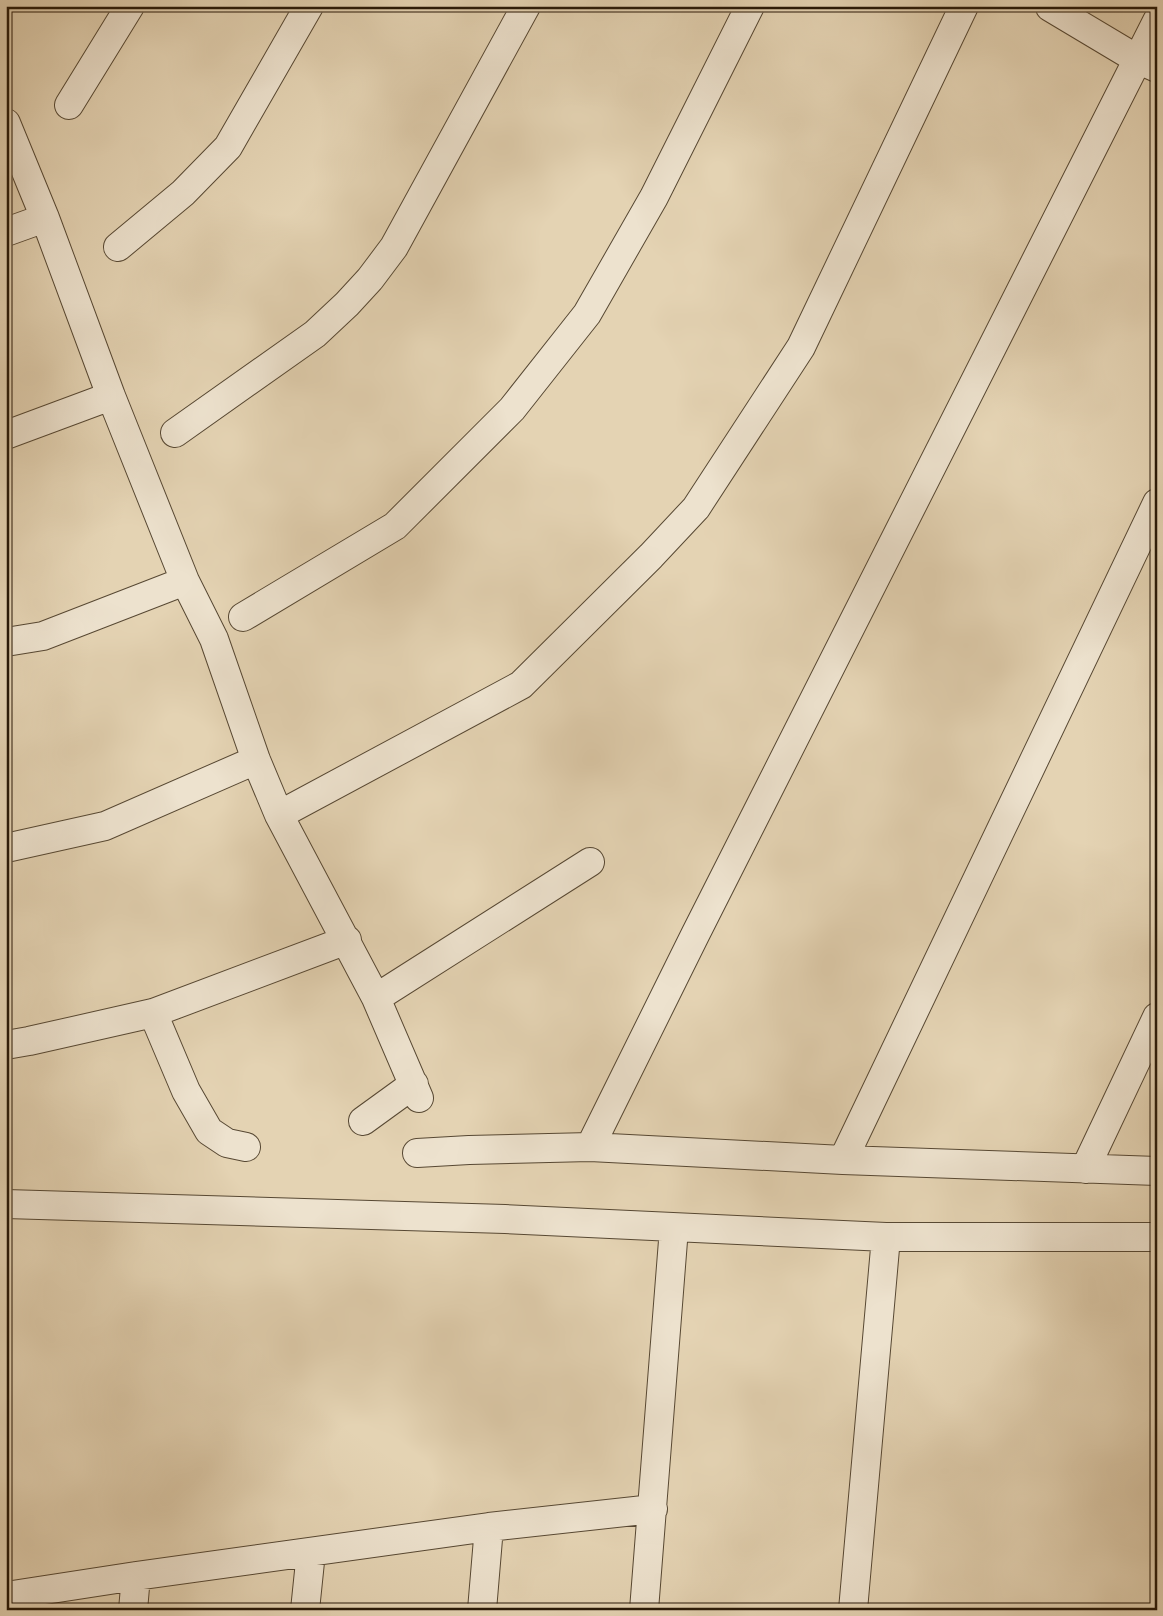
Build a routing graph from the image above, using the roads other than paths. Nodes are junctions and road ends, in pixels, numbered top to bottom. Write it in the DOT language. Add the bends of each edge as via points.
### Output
graph roads {
  1 [pos="130,6"];
  2 [pos="309,6"];
  3 [pos="526,6"];
  4 [pos="750,6"];
  5 [pos="964,6"];
  6 [pos="1050,7"];
  7 [pos="1157,21"];
  8 [pos="1147,63"];
  9 [pos="69,105"];
  10 [pos="6,122"];
  11 [pos="45,218"];
  12 [pos="6,232"];
  13 [pos="118,247"];
  14 [pos="111,396"];
  15 [pos="175,433"];
  16 [pos="6,435"];
  17 [pos="1157,503"];
  18 [pos="185,581"];
  19 [pos="243,617"];
  20 [pos="6,642"];
  21 [pos="256,760"];
  22 [pos="279,815"];
  23 [pos="6,848"];
  24 [pos="590,862"];
  25 [pos="347,940"];
  26 [pos="376,998"];
  27 [pos="153,1013"];
  28 [pos="1157,1017"];
  29 [pos="6,1045"];
  30 [pos="363,1121"];
  31 [pos="246,1147"];
  32 [pos="590,1147"];
  33 [pos="417,1153"];
  34 [pos="842,1160"];
  35 [pos="1085,1169"];
  36 [pos="1157,1171"];
  37 [pos="6,1204"];
  38 [pos="674,1228"];
  39 [pos="1157,1236"];
  40 [pos="886,1237"];
  41 [pos="653,1510"];
  42 [pos="489,1527"];
  43 [pos="311,1552"];
  44 [pos="136,1576"];
  45 [pos="6,1596"];
  46 [pos="133,1610"];
  47 [pos="306,1610"];
  48 [pos="482,1610"];
  49 [pos="644,1610"];
  50 [pos="853,1610"];
  1 -- 9 [label="street"];
  2 -- 13 [label="street" via="228,147 183,193"];
  3 -- 15 [label="street" via="394,247 370,279 315,334"];
  4 -- 19 [label="street" via="654,197 587,314 512,409 395,526"];
  5 -- 22 [label="street" via="801,348 696,508 520,685"];
  6 -- 8 [label="street"];
  7 -- 8 [label="street"];
  8 -- 32 [label="street" via="695,935"];
  10 -- 11 [label="street"];
  11 -- 12 [label="street"];
  11 -- 14 [label="street"];
  14 -- 16 [label="street"];
  14 -- 18 [label="street"];
  17 -- 34 [label="street"];
  18 -- 20 [label="street" via="43,636"];
  18 -- 21 [label="street" via="214,639"];
  21 -- 22 [label="street"];
  21 -- 23 [label="street" via="105,826"];
  22 -- 25 [label="street"];
  24 -- 26 [label="street"];
  25 -- 26 [label="street"];
  25 -- 27 [label="street"];
  26 -- 30 [label="street" via="416,1091"];
  27 -- 29 [label="street"];
  27 -- 31 [label="street" via="186,1091 209,1131 227,1143"];
  28 -- 35 [label="street"];
  32 -- 33 [label="street"];
  32 -- 34 [label="street"];
  34 -- 35 [label="street"];
  35 -- 36 [label="street"];
  37 -- 38 [label="street" via="495,1219"];
  38 -- 40 [label="street"];
  38 -- 41 [label="street"];
  39 -- 40 [label="street"];
  40 -- 50 [label="street"];
  41 -- 42 [label="street"];
  41 -- 49 [label="street"];
  42 -- 43 [label="street"];
  42 -- 48 [label="street"];
  43 -- 44 [label="street"];
  43 -- 47 [label="street"];
  44 -- 45 [label="street"];
  44 -- 46 [label="street"];
}
